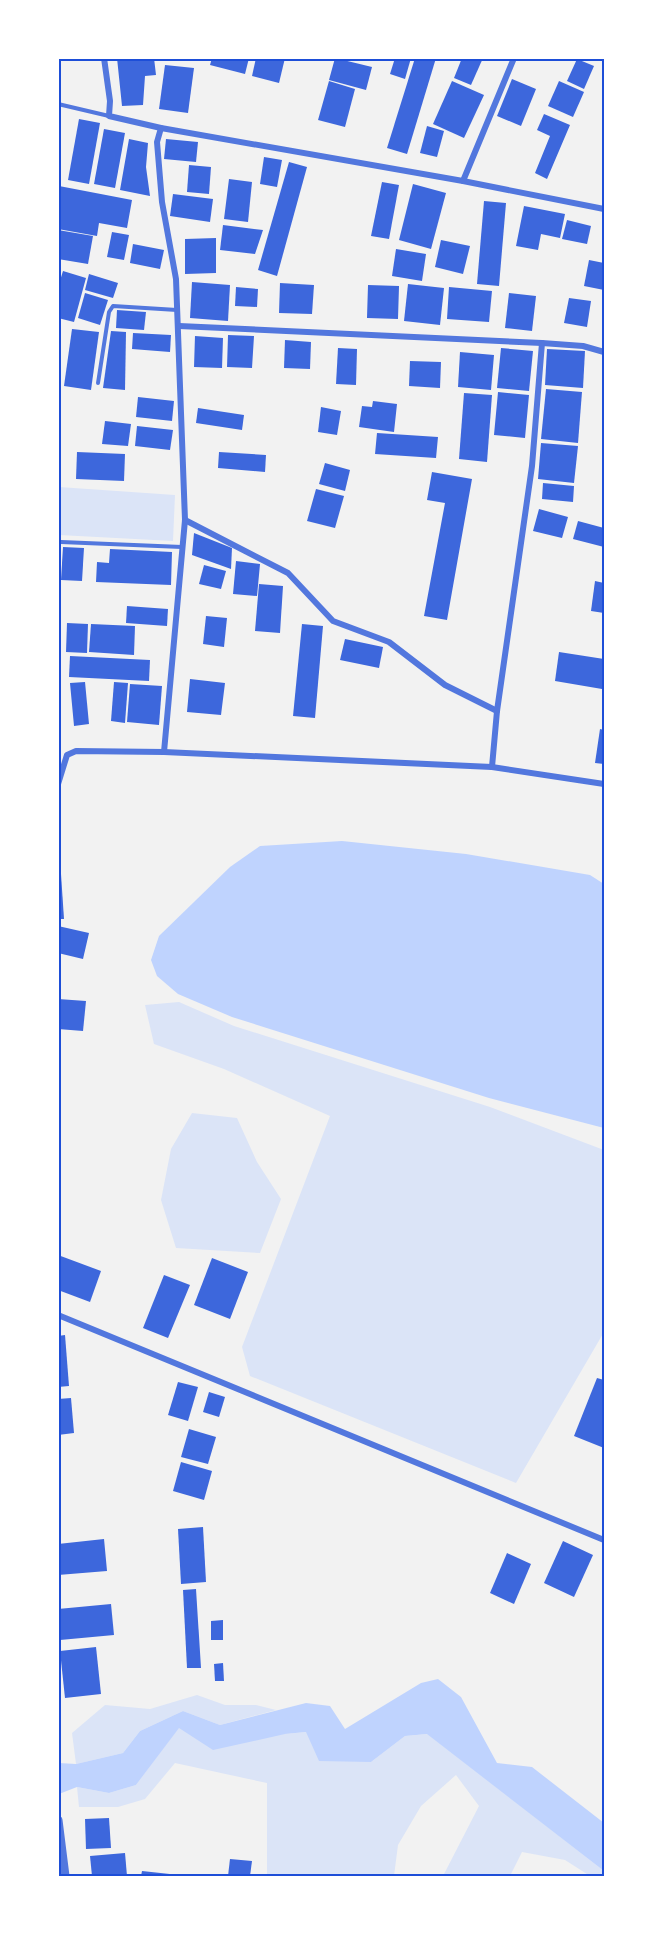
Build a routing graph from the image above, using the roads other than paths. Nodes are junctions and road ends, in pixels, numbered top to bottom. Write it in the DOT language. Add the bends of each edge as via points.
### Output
graph roads {
  1 [pos="104,58"];
  2 [pos="514,58"];
  3 [pos="58,104"];
  4 [pos="109,116"];
  5 [pos="161,128"];
  6 [pos="463,181"];
  7 [pos="604,209"];
  8 [pos="178,310"];
  9 [pos="179,326"];
  10 [pos="542,344"];
  11 [pos="604,352"];
  12 [pos="98,383"];
  13 [pos="186,520"];
  14 [pos="61,542"];
  15 [pos="183,548"];
  16 [pos="497,711"];
  17 [pos="164,752"];
  18 [pos="492,767"];
  19 [pos="58,784"];
  20 [pos="604,784"];
  21 [pos="58,1315"];
  22 [pos="604,1540"];
  23 [pos="58,1820"];
  24 [pos="65,1876"];
  1 -- 4 [label="street"];
  2 -- 6 [label="street"];
  3 -- 4 [label="lane"];
  4 -- 5 [label="street"];
  5 -- 6 [label="street"];
  5 -- 8 [label="street" via="157,142 162,202"];
  6 -- 7 [label="street"];
  8 -- 9 [label="street"];
  8 -- 12 [label="lane" via="113,306"];
  9 -- 10 [label="street"];
  9 -- 13 [label="street"];
  10 -- 11 [label="street" via="583,346"];
  10 -- 16 [label="street" via="532,466"];
  13 -- 15 [label="street"];
  13 -- 16 [label="street" via="288,573 333,621 389,642 445,685"];
  14 -- 15 [label="lane"];
  15 -- 17 [label="street"];
  16 -- 18 [label="street"];
  17 -- 18 [label="street"];
  17 -- 19 [label="street" via="76,752 67,755"];
  18 -- 20 [label="street"];
  21 -- 22 [label="street"];
  23 -- 24 [label="street"];
}
